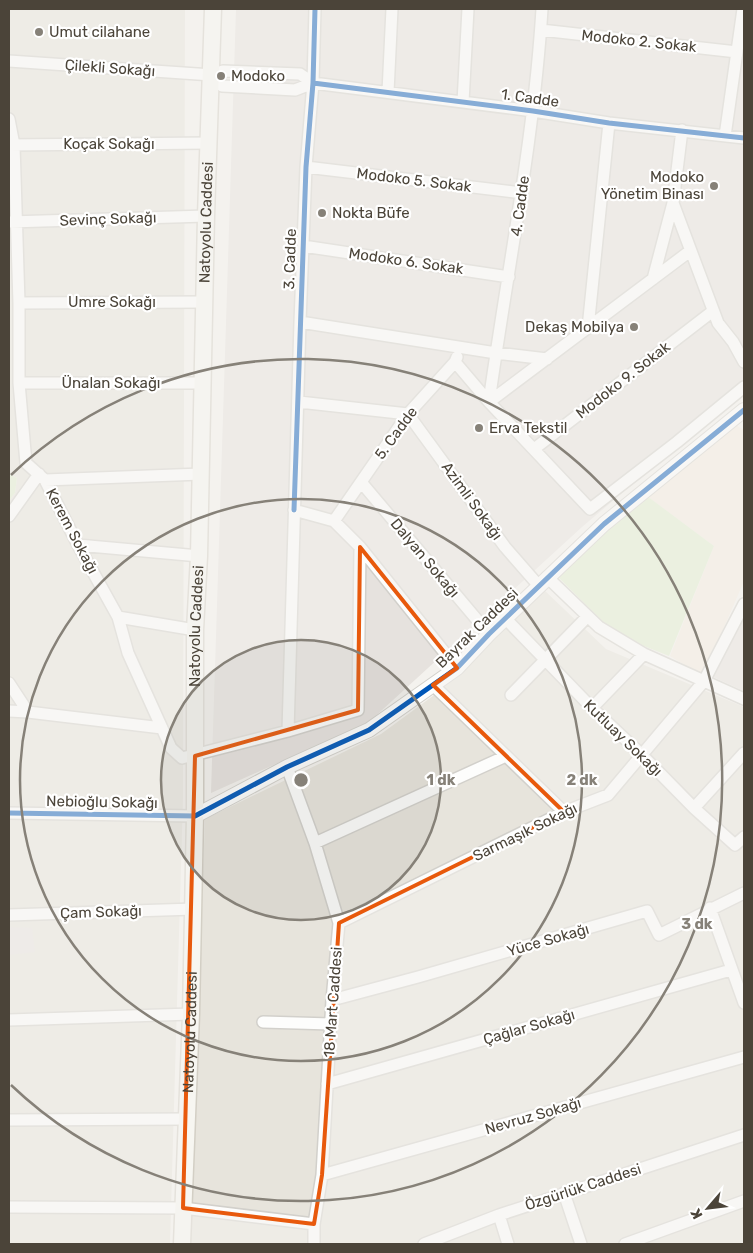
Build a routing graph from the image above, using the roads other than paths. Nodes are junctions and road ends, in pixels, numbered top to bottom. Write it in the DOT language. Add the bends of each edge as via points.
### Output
graph roads {
  1 [pos="213,9"];
  2 [pos="315,9"];
  3 [pos="392,9"];
  4 [pos="468,9"];
  5 [pos="542,9"];
  6 [pos="743,9"];
  7 [pos="541,30"];
  8 [pos="737,52"];
  9 [pos="9,61"];
  10 [pos="212,75"];
  11 [pos="313,84"];
  12 [pos="388,92"];
  13 [pos="463,102"];
  14 [pos="533,111"];
  15 [pos="9,119"];
  16 [pos="609,122"];
  17 [pos="682,130"];
  18 [pos="725,136"];
  19 [pos="744,138"];
  20 [pos="209,143"];
  21 [pos="12,144"];
  22 [pos="306,167"];
  23 [pos="522,192"];
  24 [pos="673,203"];
  25 [pos="206,216"];
  26 [pos="12,222"];
  27 [pos="303,246"];
  28 [pos="690,251"];
  29 [pos="509,277"];
  30 [pos="654,278"];
  31 [pos="204,302"];
  32 [pos="19,303"];
  33 [pos="713,311"];
  34 [pos="300,322"];
  35 [pos="588,328"];
  36 [pos="461,348"];
  37 [pos="496,353"];
  38 [pos="547,359"];
  39 [pos="455,362"];
  40 [pos="744,362"];
  41 [pos="19,383"];
  42 [pos="202,383"];
  43 [pos="744,387"];
  44 [pos="299,402"];
  45 [pos="489,402"];
  46 [pos="408,414"];
  47 [pos="742,415"];
  48 [pos="534,449"];
  49 [pos="201,474"];
  50 [pos="42,477"];
  51 [pos="361,482"];
  52 [pos="294,510"];
  53 [pos="9,516"];
  54 [pos="334,521"];
  55 [pos="78,545"];
  56 [pos="360,547"];
  57 [pos="199,556"];
  58 [pos="543,582"];
  59 [pos="743,610"];
  60 [pos="118,617"];
  61 [pos="587,617"];
  62 [pos="505,618"];
  63 [pos="195,630"];
  64 [pos="489,634"];
  65 [pos="644,654"];
  66 [pos="545,659"];
  67 [pos="457,668"];
  68 [pos="704,681"];
  69 [pos="9,683"];
  70 [pos="433,685"];
  71 [pos="511,695"];
  72 [pos="744,699"];
  73 [pos="592,708"];
  74 [pos="9,711"];
  75 [pos="28,712"];
  76 [pos="162,728"];
  77 [pos="288,731"];
  78 [pos="744,753"];
  79 [pos="642,755"];
  80 [pos="195,756"];
  81 [pos="506,756"];
  82 [pos="288,767"];
  83 [pos="694,808"];
  84 [pos="564,812"];
  85 [pos="9,813"];
  86 [pos="195,816"];
  87 [pos="744,837"];
  88 [pos="315,843"];
  89 [pos="744,893"];
  90 [pos="710,908"];
  91 [pos="194,909"];
  92 [pos="9,915"];
  93 [pos="339,923"];
  94 [pos="731,970"];
  95 [pos="332,1000"];
  96 [pos="744,1003"];
  97 [pos="191,1014"];
  98 [pos="9,1020"];
  99 [pos="263,1022"];
  100 [pos="331,1024"];
  101 [pos="744,1057"];
  102 [pos="327,1084"];
  103 [pos="187,1119"];
  104 [pos="9,1120"];
  105 [pos="744,1135"];
  106 [pos="322,1175"];
  107 [pos="564,1193"];
  108 [pos="744,1201"];
  109 [pos="9,1207"];
  110 [pos="183,1208"];
  111 [pos="499,1215"];
  112 [pos="314,1224"];
  113 [pos="430,1243"];
  114 [pos="182,1244"];
  115 [pos="314,1244"];
  116 [pos="508,1244"];
  117 [pos="581,1244"];
  118 [pos="625,1244"];
  1 -- 10 [label="main road, Natoyolu Caddesi"];
  2 -- 11 [label="street, 3. Cadde"];
  3 -- 12 [label="street"];
  4 -- 13 [label="street"];
  5 -- 7 [label="street, 4. Cadde"];
  6 -- 8 [label="street"];
  7 -- 8 [label="street, Modoko 2. Sokak"];
  7 -- 14 [label="street, 4. Cadde"];
  8 -- 18 [label="street"];
  9 -- 10 [label="street, Çilekli Sokağı"];
  10 -- 11 [label="street, 1. Cadde" via="222,86 295,90"];
  10 -- 20 [label="main road, Natoyolu Caddesi"];
  11 -- 12 [label="street, 1. Cadde"];
  11 -- 22 [label="street, 3. Cadde"];
  12 -- 13 [label="street, 1. Cadde"];
  13 -- 14 [label="street, 1. Cadde"];
  14 -- 16 [label="street, 1. Cadde"];
  14 -- 23 [label="street, 4. Cadde"];
  15 -- 21 [label="street, Kerem Sokağı"];
  16 -- 17 [label="street, 1. Cadde"];
  16 -- 35 [label="street"];
  17 -- 18 [label="street, 1. Cadde"];
  17 -- 24 [label="street"];
  18 -- 19 [label="street, 1. Cadde"];
  20 -- 21 [label="street, Koçak Sokağı"];
  20 -- 25 [label="main road, Natoyolu Caddesi"];
  21 -- 26 [label="street, Kerem Sokağı"];
  22 -- 23 [label="street, Modoko 5. Sokak"];
  22 -- 27 [label="street, 3. Cadde"];
  23 -- 29 [label="street, 4. Cadde"];
  24 -- 28 [label="street"];
  24 -- 30 [label="street"];
  25 -- 26 [label="street, Sevinç Sokağı"];
  25 -- 31 [label="main road, Natoyolu Caddesi"];
  26 -- 32 [label="street, Kerem Sokağı"];
  27 -- 29 [label="street, Modoko 6. Sokak"];
  27 -- 34 [label="street, 3. Cadde"];
  28 -- 30 [label="street"];
  28 -- 33 [label="street"];
  29 -- 37 [label="street, 4. Cadde"];
  30 -- 35 [label="street"];
  31 -- 32 [label="street, Umre Sokağı"];
  31 -- 42 [label="main road, Natoyolu Caddesi"];
  32 -- 41 [label="street, Kerem Sokağı"];
  33 -- 40 [label="street"];
  33 -- 48 [label="street, Modoko 9. Sokak"];
  34 -- 36 [label="street"];
  34 -- 44 [label="street, 3. Cadde"];
  35 -- 38 [label="street"];
  36 -- 37 [label="street"];
  36 -- 39 [label="street, 5. Cadde"];
  37 -- 38 [label="street"];
  37 -- 45 [label="street, 4. Cadde"];
  38 -- 45 [label="street"];
  39 -- 45 [label="street"];
  39 -- 46 [label="street, 5. Cadde"];
  41 -- 42 [label="street, Ünalan Sokağı"];
  41 -- 50 [label="street, Kerem Sokağı" via="26,463"];
  42 -- 49 [label="main road, Natoyolu Caddesi"];
  43 -- 48 [label="street" via="590,509"];
  44 -- 46 [label="street"];
  44 -- 52 [label="street, 3. Cadde"];
  45 -- 48 [label="street"];
  46 -- 51 [label="street, 5. Cadde"];
  46 -- 58 [label="street, Azimli Sokağı" via="505,547"];
  47 -- 58 [label="street, Bayrak Caddesi" via="604,524"];
  49 -- 50 [label="street"];
  49 -- 57 [label="main road, Natoyolu Caddesi"];
  50 -- 53 [label="street"];
  50 -- 55 [label="street, Kerem Sokağı"];
  51 -- 54 [label="street, 5. Cadde"];
  51 -- 64 [label="street, Dalyan Sokağı"];
  52 -- 54 [label="street"];
  52 -- 77 [label="street, 3. Cadde"];
  54 -- 56 [label="street"];
  55 -- 57 [label="street"];
  55 -- 60 [label="street, Kerem Sokağı"];
  56 -- 67 [label="street"];
  56 -- 77 [label="street" via="358,710"];
  57 -- 63 [label="main road, Natoyolu Caddesi"];
  58 -- 61 [label="street, Azimli Sokağı"];
  58 -- 62 [label="street, Bayrak Caddesi"];
  59 -- 68 [label="street, Sarmaşık Sokağı"];
  60 -- 63 [label="street"];
  60 -- 76 [label="street, Kerem Sokağı" via="128,653"];
  61 -- 65 [label="street, Azimli Sokağı"];
  61 -- 66 [label="street"];
  62 -- 64 [label="street, Bayrak Caddesi"];
  62 -- 66 [label="street, Kutluay Sokağı"];
  63 -- 80 [label="main road, Natoyolu Caddesi"];
  64 -- 67 [label="street, Bayrak Caddesi"];
  65 -- 68 [label="street, Azimli Sokağı"];
  65 -- 73 [label="street"];
  66 -- 71 [label="street"];
  66 -- 73 [label="street, Kutluay Sokağı"];
  67 -- 70 [label="street, Bayrak Caddesi"];
  68 -- 72 [label="street, Azimli Sokağı"];
  68 -- 79 [label="street, Sarmaşık Sokağı"];
  69 -- 75 [label="street"];
  70 -- 81 [label="street"];
  70 -- 82 [label="street, Bayrak Caddesi" via="369,730"];
  73 -- 79 [label="street, Kutluay Sokağı"];
  74 -- 75 [label="street"];
  75 -- 76 [label="street"];
  76 -- 80 [label="street, Kerem Sokağı" via="171,748 182,758"];
  77 -- 80 [label="street"];
  78 -- 83 [label="street"];
  79 -- 83 [label="street, Kutluay Sokağı"];
  79 -- 84 [label="street, Sarmaşık Sokağı" via="608,795"];
  80 -- 86 [label="main road, Natoyolu Caddesi"];
  81 -- 84 [label="street"];
  81 -- 88 [label="street"];
  82 -- 86 [label="street, Bayrak Caddesi"];
  82 -- 88 [label="street, 18 Mart Caddesi"];
  83 -- 87 [label="street, Kutluay Sokağı" via="735,846"];
  84 -- 93 [label="street, Sarmaşık Sokağı"];
  85 -- 86 [label="street, Nebioğlu Sokağı"];
  86 -- 91 [label="main road, Natoyolu Caddesi"];
  88 -- 93 [label="street, 18 Mart Caddesi"];
  89 -- 90 [label="street, Yüce Sokağı"];
  90 -- 94 [label="street"];
  90 -- 95 [label="street, Yüce Sokağı" via="659,934 647,911"];
  91 -- 92 [label="street, Çam Sokağı"];
  91 -- 97 [label="main road, Natoyolu Caddesi"];
  93 -- 95 [label="street, 18 Mart Caddesi"];
  94 -- 96 [label="street"];
  94 -- 102 [label="street, Çağlar Sokağı"];
  95 -- 100 [label="street, 18 Mart Caddesi"];
  97 -- 98 [label="street"];
  97 -- 103 [label="main road, Natoyolu Caddesi"];
  99 -- 100 [label="street"];
  100 -- 102 [label="street, 18 Mart Caddesi"];
  101 -- 106 [label="street, Nevruz Sokağı"];
  102 -- 106 [label="street, 18 Mart Caddesi"];
  103 -- 104 [label="street"];
  103 -- 110 [label="main road, Natoyolu Caddesi"];
  105 -- 107 [label="street, Özgürlük Caddesi"];
  106 -- 112 [label="street, 18 Mart Caddesi"];
  107 -- 111 [label="street, Özgürlük Caddesi"];
  107 -- 117 [label="street"];
  108 -- 118 [label="street"];
  109 -- 110 [label="street"];
  110 -- 112 [label="street"];
  110 -- 114 [label="main road, Natoyolu Caddesi"];
  111 -- 113 [label="street, Özgürlük Caddesi"];
  111 -- 116 [label="street"];
  112 -- 115 [label="street, 18 Mart Caddesi"];
}
